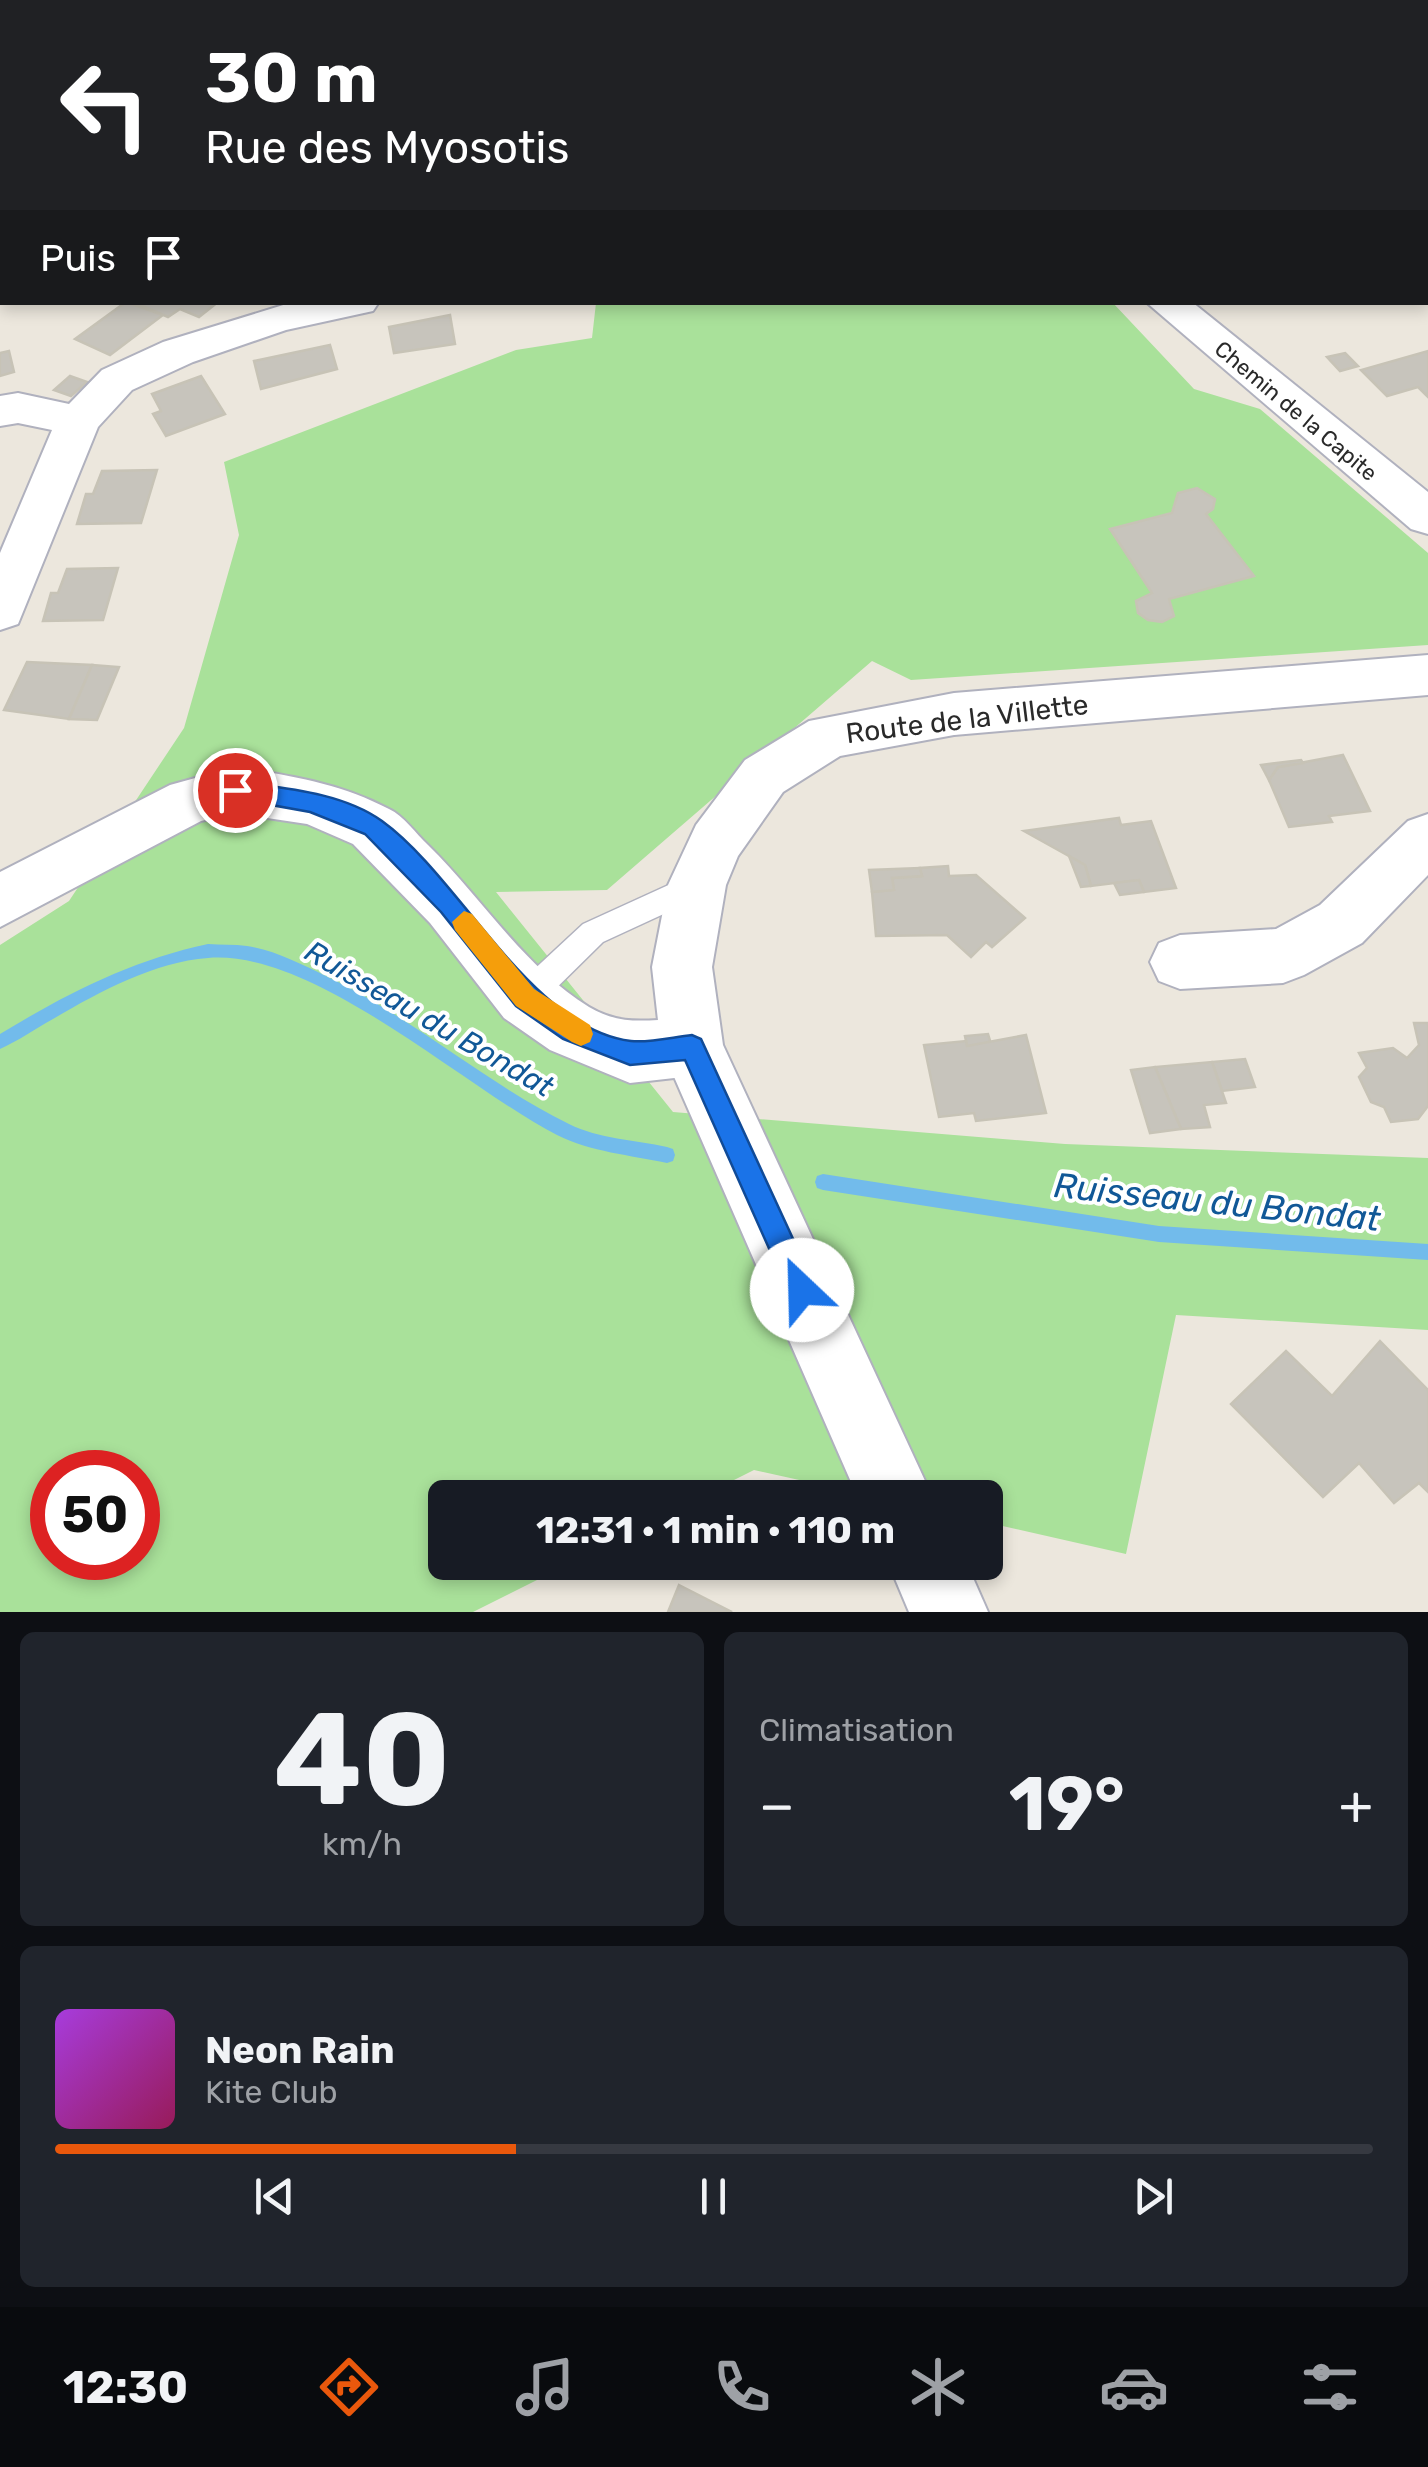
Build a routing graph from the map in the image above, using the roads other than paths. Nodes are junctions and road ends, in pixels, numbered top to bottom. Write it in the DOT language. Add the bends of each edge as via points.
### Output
graph roads {
  1 [pos="343,305"];
  2 [pos="1170,305"];
  3 [pos="0,411"];
  4 [pos="78,421"];
  5 [pos="1428,517"];
  6 [pos="0,612"];
  7 [pos="1428,675"];
  8 [pos="1428,838"];
  9 [pos="697,886"];
  10 [pos="0,901"];
  11 [pos="1180,962"];
  12 [pos="525,998"];
  13 [pos="692,1047"];
  14 [pos="888,1480"];
  15 [pos="934,1580"];
  16 [pos="948,1612"];
  1 -- 4 [label="street" via="276,318 178,352 117,380"];
  2 -- 5 [label="street, Chemin de la Capite"];
  3 -- 4 [label="street" via="18,408"];
  4 -- 6 [label="street"];
  7 -- 9 [label="street, Route de la Villette" via="954,714 828,736 764,776 716,842"];
  8 -- 11 [label="street" via="1341,924 1283,956"];
  9 -- 12 [label="lane" via="593,933"];
  9 -- 13 [label="street, Route de la Villette" via="682,967"];
  10 -- 12 [label="street" via="188,801 235,790 312,802 373,827 450,905"];
  12 -- 13 [label="street" via="572,1030 630,1053"];
  13 -- 14 [label="street, Route de la Villette"];
  15 -- 16 [label="street"];
}
